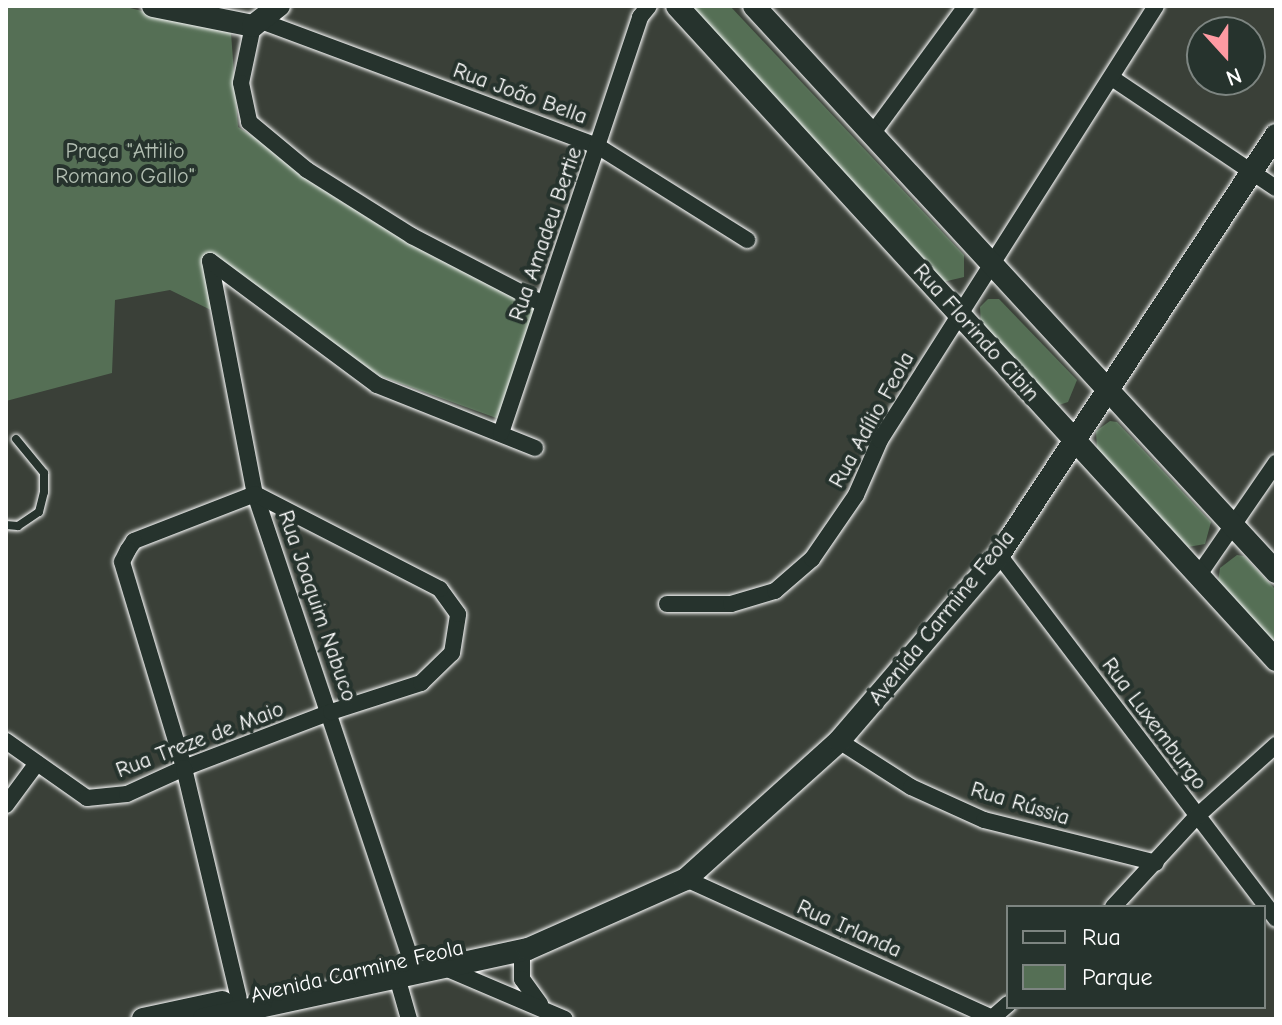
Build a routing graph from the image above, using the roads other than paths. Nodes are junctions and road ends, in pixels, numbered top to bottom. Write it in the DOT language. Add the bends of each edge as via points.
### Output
graph roads {
  1 [pos="153,6"];
  2 [pos="279,6"];
  3 [pos="649,6"];
  4 [pos="677,6"];
  5 [pos="754,6"];
  6 [pos="966,6"];
  7 [pos="1156,6"];
  8 [pos="257,23"];
  9 [pos="1112,78"];
  10 [pos="872,134"];
  11 [pos="1276,135"];
  12 [pos="599,147"];
  13 [pos="1252,171"];
  14 [pos="1276,188"];
  15 [pos="747,240"];
  16 [pos="991,264"];
  17 [pos="543,304"];
  18 [pos="959,314"];
  19 [pos="1108,388"];
  20 [pos="501,433"];
  21 [pos="16,439"];
  22 [pos="1073,439"];
  23 [pos="535,448"];
  24 [pos="1276,463"];
  25 [pos="255,494"];
  26 [pos="6,525"];
  27 [pos="1235,526"];
  28 [pos="999,555"];
  29 [pos="1276,572"];
  30 [pos="1200,573"];
  31 [pos="667,604"];
  32 [pos="1276,660"];
  33 [pos="331,712"];
  34 [pos="6,741"];
  35 [pos="839,741"];
  36 [pos="1276,745"];
  37 [pos="37,763"];
  38 [pos="184,768"];
  39 [pos="6,805"];
  40 [pos="1196,817"];
  41 [pos="1156,863"];
  42 [pos="686,879"];
  43 [pos="1115,905"];
  44 [pos="1266,905"];
  45 [pos="572,929"];
  46 [pos="522,950"];
  47 [pos="443,967"];
  48 [pos="404,969"];
  49 [pos="239,998"];
  50 [pos="544,1008"];
  51 [pos="143,1019"];
  52 [pos="204,1019"];
  53 [pos="409,1019"];
  54 [pos="565,1019"];
  55 [pos="993,1019"];
  1 -- 8 [label="main road"];
  2 -- 8 [label="main road"];
  3 -- 12 [label="street, Rua Amadeu Bertie" via="640,17"];
  4 -- 18 [label="main road, Rua Florindo Cibin"];
  5 -- 10 [label="main road"];
  6 -- 10 [label="street"];
  7 -- 9 [label="street, Rua Adílio Feola"];
  8 -- 12 [label="street, Rua João Bella"];
  8 -- 17 [label="street" via="241,83 249,122 307,170 412,236"];
  9 -- 13 [label="street"];
  9 -- 16 [label="street, Rua Adílio Feola"];
  10 -- 16 [label="main road"];
  11 -- 13 [label="main road, Avenida Carmine Feola"];
  12 -- 15 [label="street, Rua João Bella"];
  12 -- 17 [label="street, Rua Amadeu Bertie"];
  13 -- 14 [label="street"];
  13 -- 19 [label="main road, Avenida Carmine Feola"];
  16 -- 18 [label="street, Rua Adílio Feola"];
  16 -- 19 [label="main road"];
  17 -- 20 [label="street, Rua Amadeu Bertie"];
  18 -- 22 [label="main road, Rua Florindo Cibin"];
  18 -- 31 [label="street, Rua Adílio Feola" via="880,440 856,495 812,559 775,591 731,604"];
  19 -- 22 [label="main road, Avenida Carmine Feola"];
  19 -- 27 [label="main road"];
  20 -- 23 [label="street"];
  20 -- 25 [label="street, Rua Joaquim Nabuco" via="377,385 210,261"];
  21 -- 26 [label="lane" via="44,473 44,492 39,512 18,526"];
  22 -- 28 [label="main road, Avenida Carmine Feola"];
  22 -- 30 [label="main road, Rua Florindo Cibin"];
  24 -- 27 [label="street"];
  25 -- 33 [label="street, Rua Joaquim Nabuco"];
  25 -- 33 [label="street, Rua Treze de Maio" via="440,589 458,614 452,653 421,683"];
  25 -- 38 [label="street" via="134,541 122,562"];
  27 -- 29 [label="main road"];
  27 -- 30 [label="street"];
  28 -- 35 [label="main road, Avenida Carmine Feola"];
  28 -- 40 [label="street, Rua Luxemburgo"];
  30 -- 32 [label="main road, Rua Florindo Cibin"];
  33 -- 38 [label="street, Rua Treze de Maio"];
  33 -- 48 [label="street, Rua Joaquim Nabuco"];
  34 -- 37 [label="street, Rua Treze de Maio"];
  35 -- 41 [label="street, Rua Rússia" via="911,787 984,820"];
  35 -- 42 [label="main road, Avenida Carmine Feola"];
  36 -- 40 [label="street"];
  37 -- 38 [label="street, Rua Treze de Maio" via="87,798 104,799"];
  37 -- 39 [label="street"];
  38 -- 49 [label="street"];
  40 -- 41 [label="street"];
  40 -- 44 [label="street, Rua Luxemburgo"];
  41 -- 43 [label="street"];
  42 -- 45 [label="main road, Avenida Carmine Feola"];
  42 -- 55 [label="street, Rua Irlanda"];
  45 -- 46 [label="main road, Avenida Carmine Feola"];
  45 -- 48 [label="main road, Avenida Carmine Feola" via="524,934"];
  46 -- 47 [label="main road, Avenida Carmine Feola"];
  46 -- 50 [label="street" via="522,979"];
  47 -- 48 [label="main road, Avenida Carmine Feola"];
  47 -- 50 [label="street"];
  48 -- 49 [label="main road, Avenida Carmine Feola"];
  48 -- 52 [label="main road, Avenida Carmine Feola"];
  48 -- 53 [label="street, Rua Joaquim Nabuco"];
  49 -- 51 [label="main road, Avenida Carmine Feola"];
  50 -- 54 [label="street"];
}
